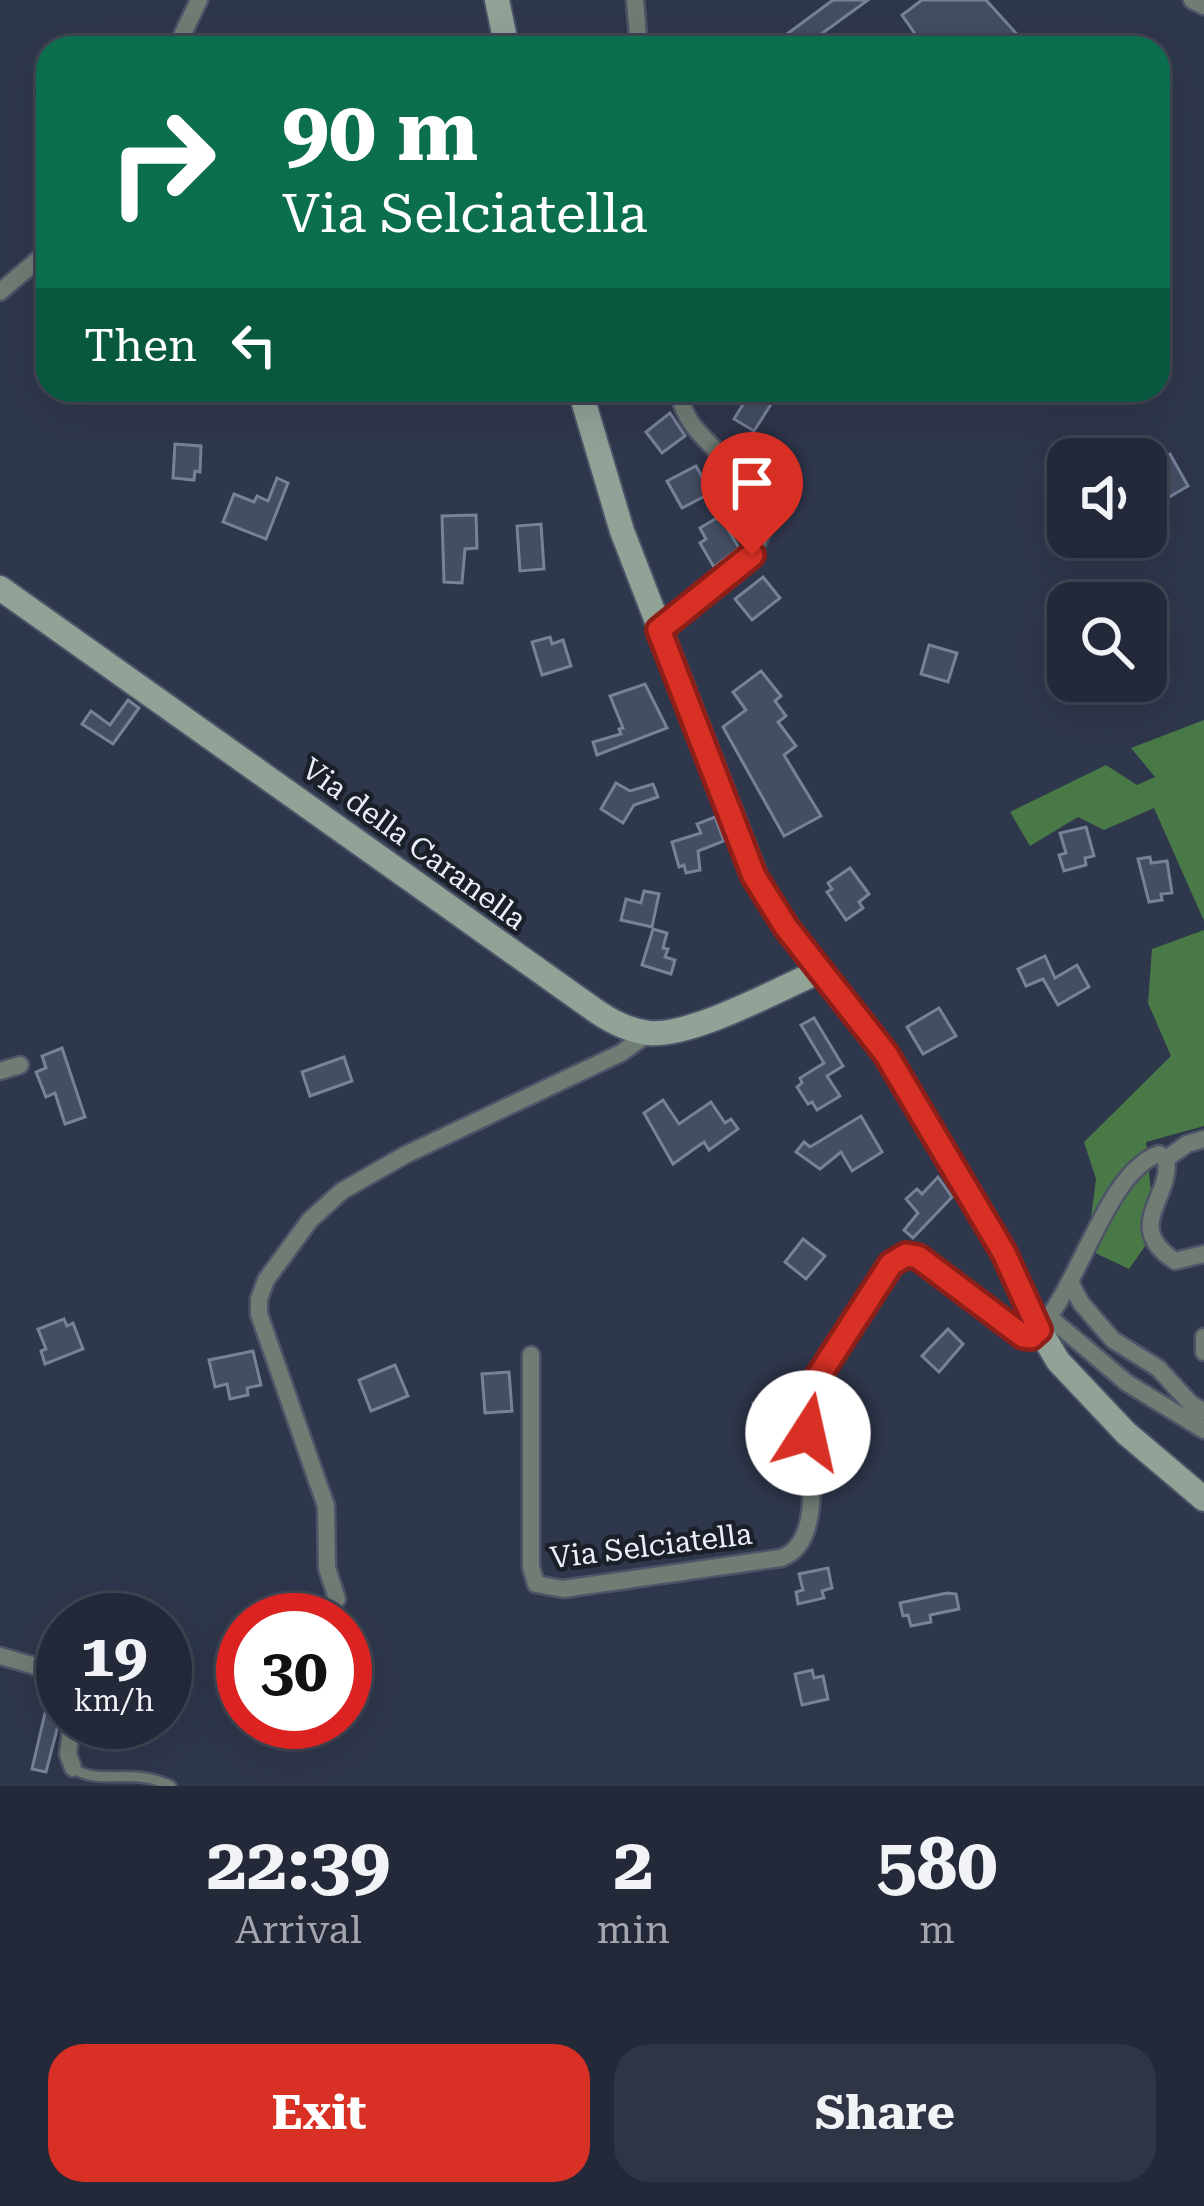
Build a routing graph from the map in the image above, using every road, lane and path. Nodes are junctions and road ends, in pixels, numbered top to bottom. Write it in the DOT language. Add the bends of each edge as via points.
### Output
graph roads {
  1 [pos="200,0"];
  2 [pos="497,0"];
  3 [pos="634,0"];
  4 [pos="182,36"];
  5 [pos="504,36"];
  6 [pos="638,36"];
  7 [pos="36,261"];
  8 [pos="0,292"];
  9 [pos="583,402"];
  10 [pos="683,402"];
  11 [pos="0,588"];
  12 [pos="659,630"];
  13 [pos="820,971"];
  14 [pos="650,1033"];
  15 [pos="20,1065"];
  16 [pos="0,1071"];
  17 [pos="1204,1139"];
  18 [pos="1166,1159"];
  19 [pos="1204,1254"];
  20 [pos="1070,1282"];
  21 [pos="1043,1323"];
  22 [pos="1204,1337"];
  23 [pos="1204,1352"];
  24 [pos="531,1355"];
  25 [pos="1204,1412"];
  26 [pos="1204,1430"];
  27 [pos="1204,1499"];
  28 [pos="335,1593"];
  29 [pos="0,1656"];
  30 [pos="36,1666"];
  31 [pos="69,1749"];
  32 [pos="73,1768"];
  33 [pos="171,1786"];
  1 -- 4 [label="street"];
  2 -- 5 [label="main road"];
  3 -- 6 [label="street"];
  7 -- 8 [label="street"];
  9 -- 12 [label="main road"];
  10 -- 12 [label="street" via="690,425 754,490 764,521 748,560"];
  11 -- 14 [label="main road, Via della Caranella" via="596,1012"];
  12 -- 13 [label="main road" via="754,876"];
  13 -- 14 [label="main road" via="688,1028"];
  13 -- 21 [label="main road" via="886,1054"];
  14 -- 28 [label="street" via="353,1184 310,1220 263,1285 259,1314 326,1506"];
  15 -- 16 [label="street"];
  17 -- 18 [label="street"];
  18 -- 19 [label="street" via="1150,1214 1153,1235 1172,1259"];
  18 -- 20 [label="street" via="1155,1155 1133,1171"];
  20 -- 21 [label="street"];
  20 -- 25 [label="street" via="1113,1340 1157,1367"];
  21 -- 24 [label="street, Via Selciatella" via="1023,1336 918,1257 897,1259 811,1390 813,1488 795,1551 557,1589 536,1584 531,1570"];
  21 -- 26 [label="street"];
  21 -- 27 [label="main road" via="1085,1393"];
  22 -- 23 [label="street"];
  29 -- 30 [label="street"];
  31 -- 32 [label="street"];
  32 -- 33 [label="lane" via="92,1779 138,1775"];
}
